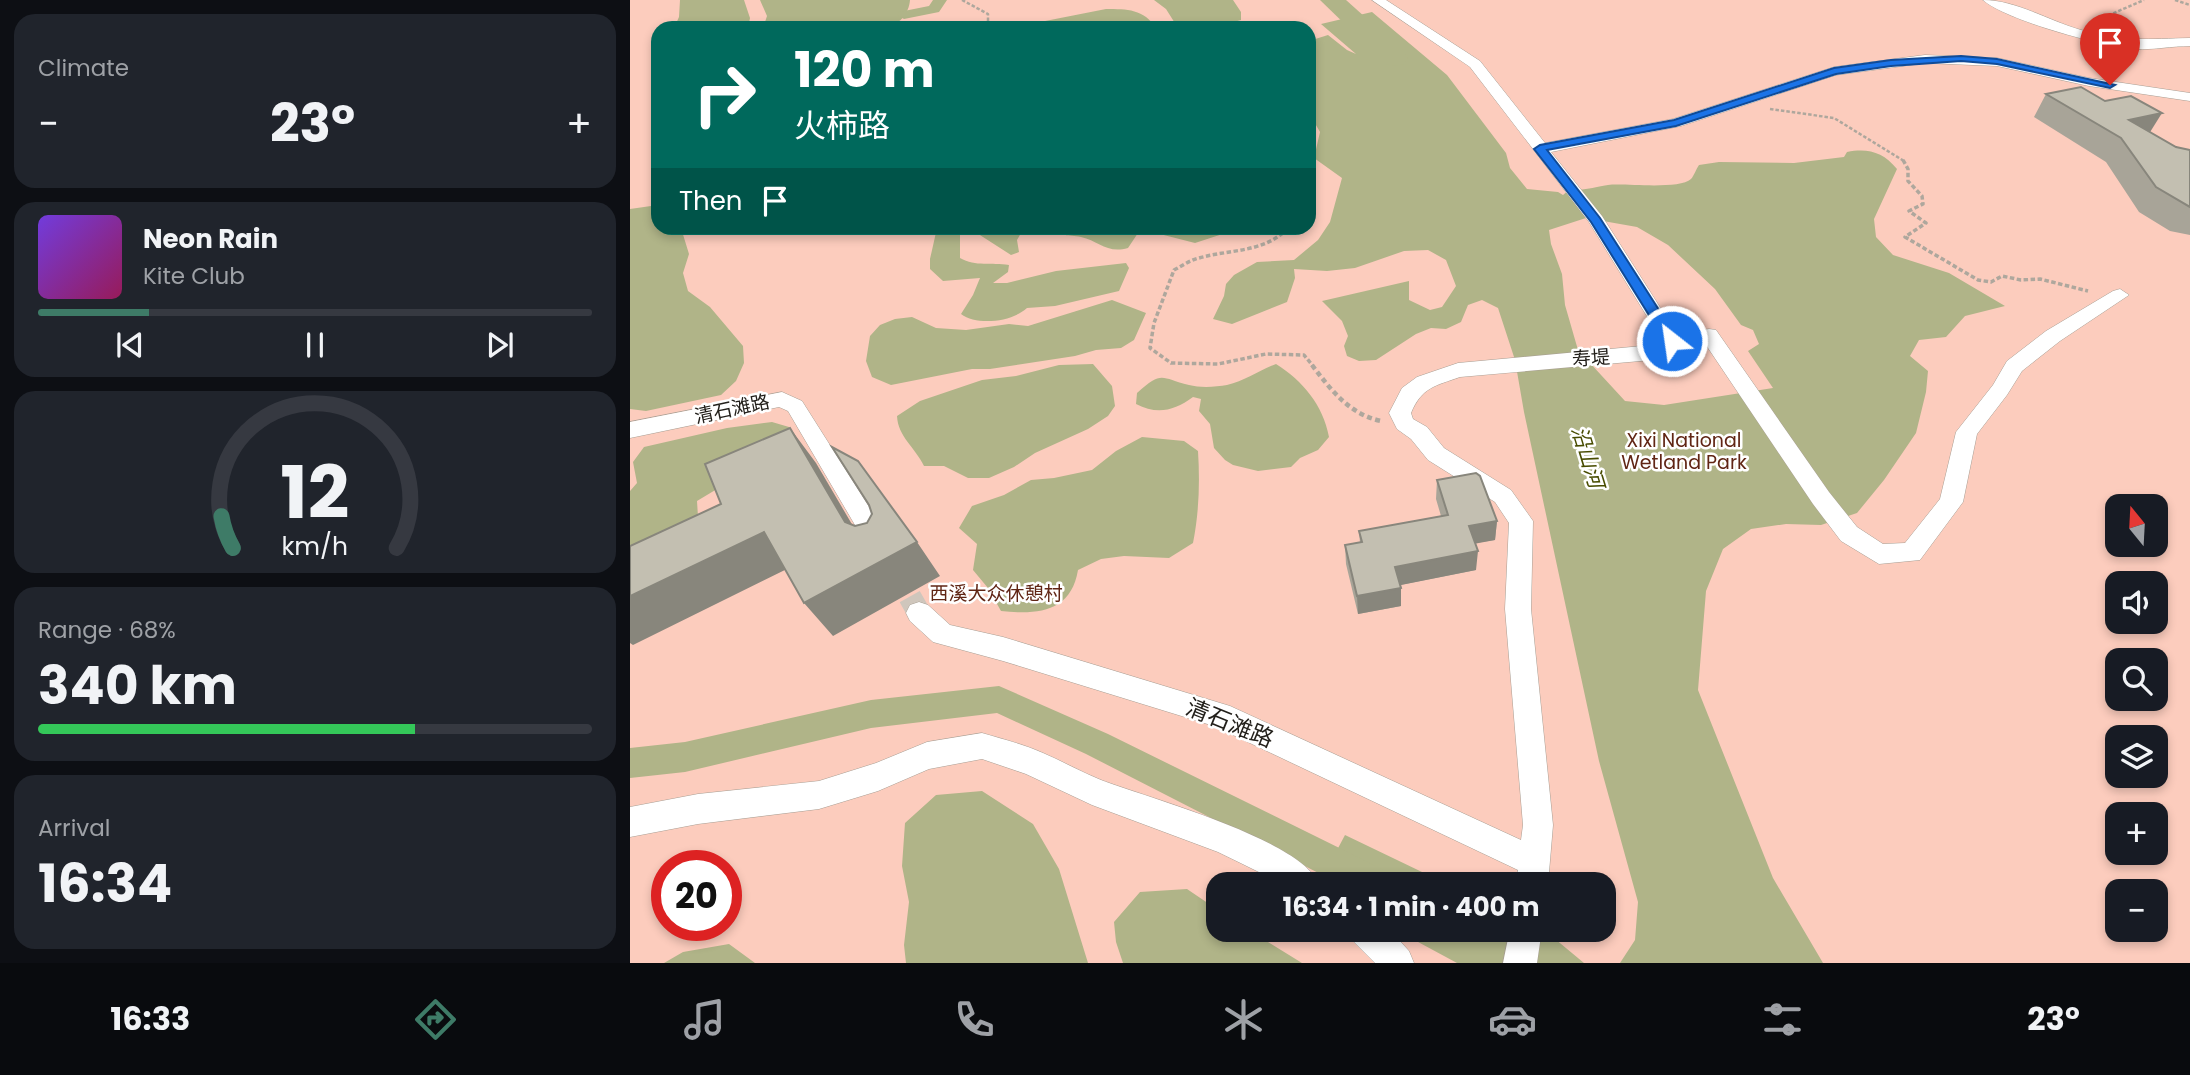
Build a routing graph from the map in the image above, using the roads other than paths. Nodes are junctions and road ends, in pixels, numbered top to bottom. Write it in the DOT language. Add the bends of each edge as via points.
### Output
graph roads {
  1 [pos="1378,0"];
  2 [pos="1989,0"];
  3 [pos="2190,42"];
  4 [pos="2190,97"];
  5 [pos="1540,149"];
  6 [pos="2120,295"];
  7 [pos="1672,341"];
  8 [pos="630,430"];
  9 [pos="881,547"];
  10 [pos="919,613"];
  11 [pos="630,822"];
  12 [pos="1286,872"];
  13 [pos="1531,872"];
  14 [pos="1533,872"];
  15 [pos="1379,942"];
  16 [pos="1524,942"];
  17 [pos="1397,963"];
  18 [pos="1520,963"];
  1 -- 5 [label="street" via="1475,64"];
  2 -- 3 [label="street" via="2089,36 2137,45"];
  4 -- 5 [label="street" via="1997,62 1925,59 1834,71 1676,123"];
  5 -- 7 [label="street" via="1596,220"];
  6 -- 7 [label="street" via="2014,366 1967,432 1951,502 1912,552 1879,554 1849,534 1709,335"];
  7 -- 14 [label="street, 寿堤" via="1673,350 1458,370 1424,382 1409,393 1400,413 1405,424 1436,454 1503,496 1521,521 1518,609 1538,825"];
  8 -- 9 [label="street, 清石滩路" via="782,399 795,406"];
  10 -- 13 [label="street, 清石滩路" via="942,634 1220,715"];
  11 -- 12 [label="street" via="819,794 878,777 926,756 982,746 1225,839"];
  15 -- 17 [label="street"];
  16 -- 18 [label="street"];
}
